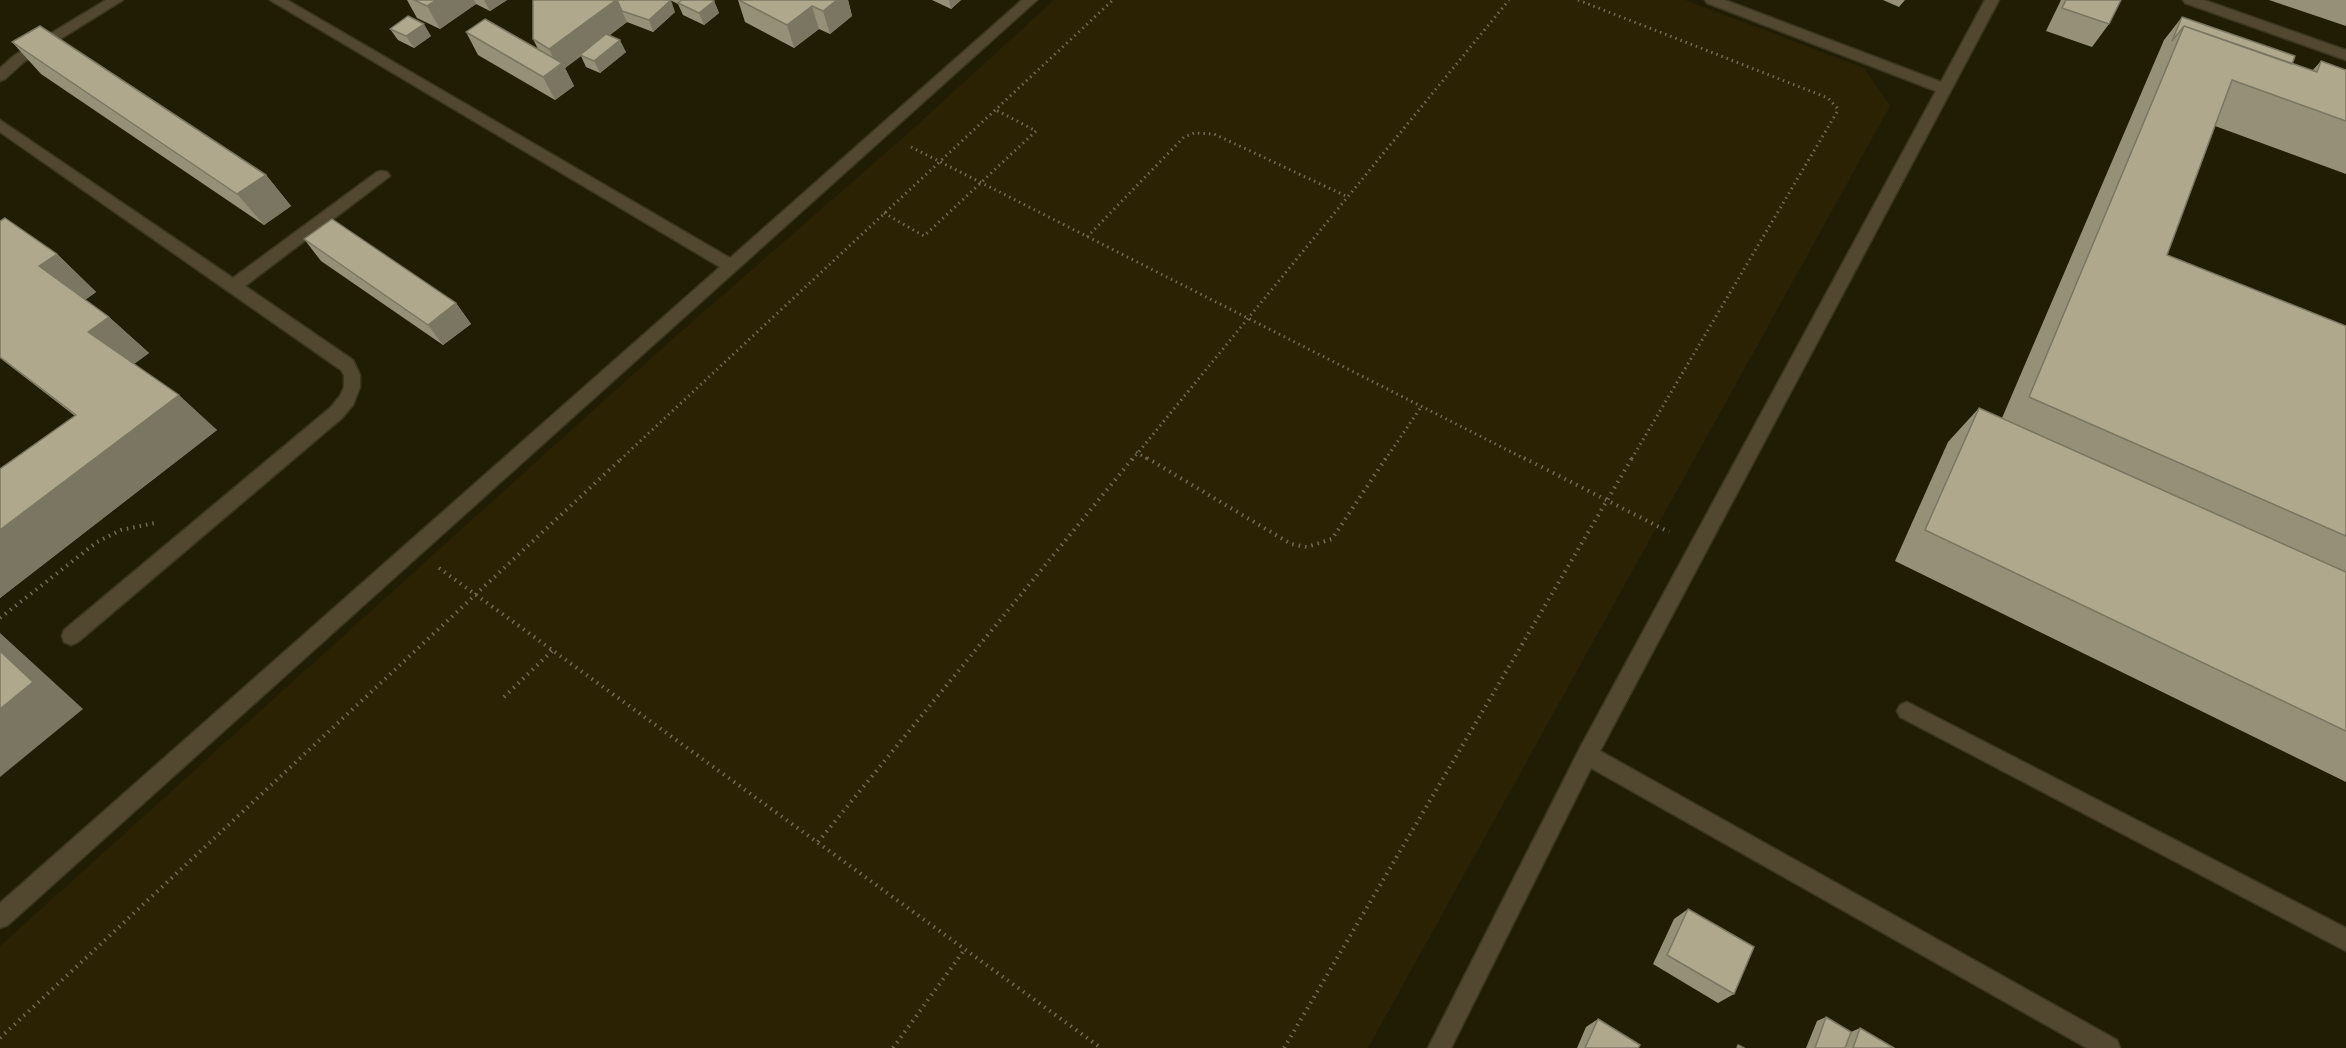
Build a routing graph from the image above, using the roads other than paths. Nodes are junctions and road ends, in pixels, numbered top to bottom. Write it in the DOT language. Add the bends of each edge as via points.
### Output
graph roads {
  1 [pos="116,0"];
  2 [pos="278,0"];
  3 [pos="1030,0"];
  4 [pos="1712,0"];
  5 [pos="1992,0"];
  6 [pos="2190,0"];
  7 [pos="2346,55"];
  8 [pos="0,76"];
  9 [pos="1944,89"];
  10 [pos="0,125"];
  11 [pos="382,176"];
  12 [pos="731,266"];
  13 [pos="233,287"];
  14 [pos="71,636"];
  15 [pos="1907,711"];
  16 [pos="1587,755"];
  17 [pos="0,917"];
  18 [pos="2346,940"];
  19 [pos="1439,1048"];
  20 [pos="2109,1048"];
  1 -- 8 [label="street" via="20,58"];
  2 -- 12 [label="street"];
  3 -- 12 [label="street"];
  4 -- 9 [label="street"];
  5 -- 9 [label="street"];
  6 -- 7 [label="street"];
  9 -- 16 [label="street"];
  10 -- 13 [label="street"];
  11 -- 13 [label="street"];
  12 -- 17 [label="street"];
  13 -- 14 [label="street" via="347,365 352,375 347,400"];
  15 -- 18 [label="street"];
  16 -- 19 [label="street"];
  16 -- 20 [label="street"];
}
